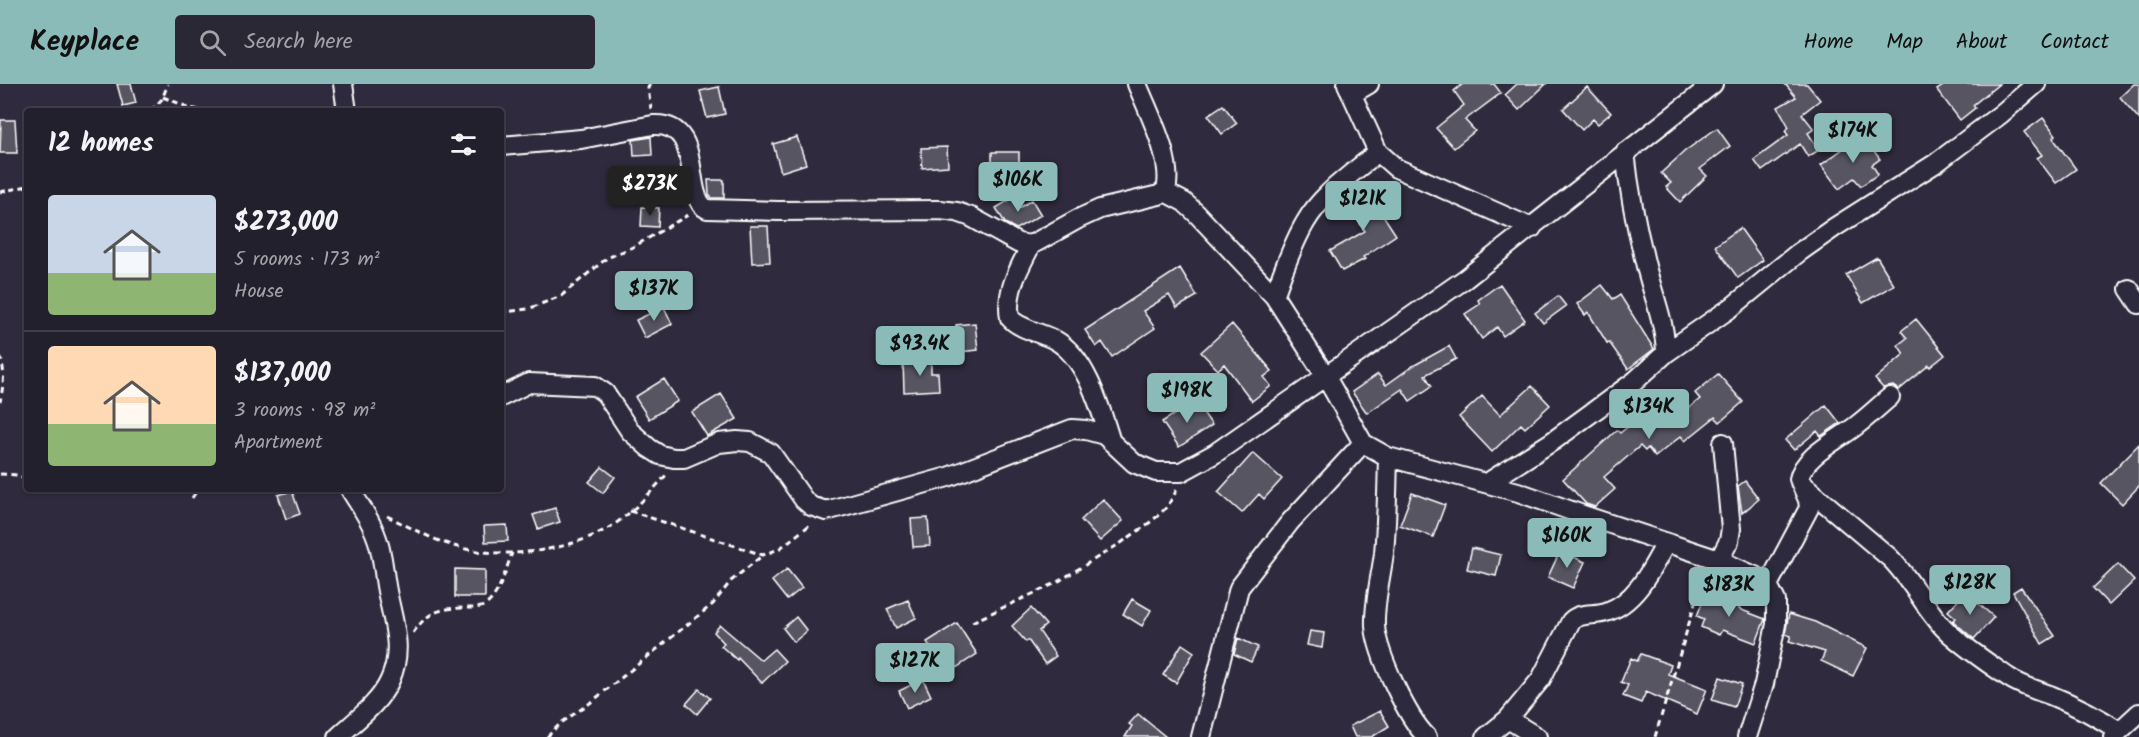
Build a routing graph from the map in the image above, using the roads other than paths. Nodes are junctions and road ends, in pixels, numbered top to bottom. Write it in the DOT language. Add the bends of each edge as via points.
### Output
graph roads {
  1 [pos="343,84"];
  2 [pos="1137,84"];
  3 [pos="1369,84"];
  4 [pos="1713,84"];
  5 [pos="2036,84"];
  6 [pos="1349,89"];
  7 [pos="347,108"];
  8 [pos="504,146"];
  9 [pos="1378,152"];
  10 [pos="1625,152"];
  11 [pos="1165,192"];
  12 [pos="1532,228"];
  13 [pos="1031,245"];
  14 [pos="1274,296"];
  15 [pos="1666,353"];
  16 [pos="1326,377"];
  17 [pos="504,396"];
  18 [pos="1890,397"];
  19 [pos="1110,439"];
  20 [pos="1363,443"];
  21 [pos="1723,443"];
  22 [pos="1388,457"];
  23 [pos="1800,482"];
  24 [pos="1487,483"];
  25 [pos="354,496"];
  26 [pos="1666,543"];
  27 [pos="1719,560"];
  28 [pos="1768,585"];
  29 [pos="2139,713"];
  30 [pos="1508,719"];
  31 [pos="2116,734"];
  32 [pos="338,737"];
  33 [pos="1201,737"];
  34 [pos="1427,737"];
  35 [pos="1486,737"];
  36 [pos="1537,737"];
  37 [pos="1747,737"];
  1 -- 7 [label="street"];
  2 -- 11 [label="street" via="1163,154 1168,181"];
  3 -- 6 [label="street"];
  4 -- 10 [label="street"];
  5 -- 15 [label="street" via="1936,163 1797,253 1732,307"];
  6 -- 9 [label="street"];
  8 -- 13 [label="street" via="664,126 678,134 688,149 702,206 716,210 940,210 964,215 1018,243"];
  9 -- 12 [label="street" via="1396,168"];
  9 -- 14 [label="street" via="1312,211"];
  10 -- 12 [label="street"];
  10 -- 15 [label="street" via="1630,196 1663,324"];
  11 -- 13 [label="street" via="1100,209"];
  11 -- 14 [label="street" via="1196,213"];
  12 -- 16 [label="street"];
  13 -- 19 [label="street" via="1011,290 1010,318 1067,349 1095,393"];
  14 -- 16 [label="street"];
  15 -- 24 [label="street" via="1635,381 1553,441"];
  16 -- 19 [label="street" via="1188,470 1165,473 1143,468"];
  16 -- 20 [label="street"];
  17 -- 19 [label="street" via="529,383 595,386 605,393 630,431 660,455 681,458 719,443 750,442 771,453 804,500 826,511 948,477 1067,431 1086,430"];
  18 -- 23 [label="street" via="1810,461 1800,473"];
  20 -- 22 [label="street"];
  20 -- 33 [label="street" via="1290,522 1239,588"];
  21 -- 27 [label="street" via="1731,529"];
  22 -- 24 [label="street"];
  22 -- 34 [label="street" via="1384,550 1375,628 1408,712"];
  23 -- 28 [label="street" via="1809,508"];
  23 -- 31 [label="street" via="1903,571 1935,618 1954,637 2009,678 2100,717"];
  24 -- 26 [label="street"];
  25 -- 32 [label="street" via="379,543 395,621 397,657 390,682 379,698"];
  26 -- 27 [label="street"];
  26 -- 30 [label="street" via="1651,571 1619,606 1598,615 1579,615 1571,621 1541,679"];
  27 -- 28 [label="street"];
  28 -- 37 [label="street" via="1776,601 1776,624 1764,684"];
  29 -- 31 [label="street"];
  30 -- 35 [label="street"];
  30 -- 36 [label="street"];
}
